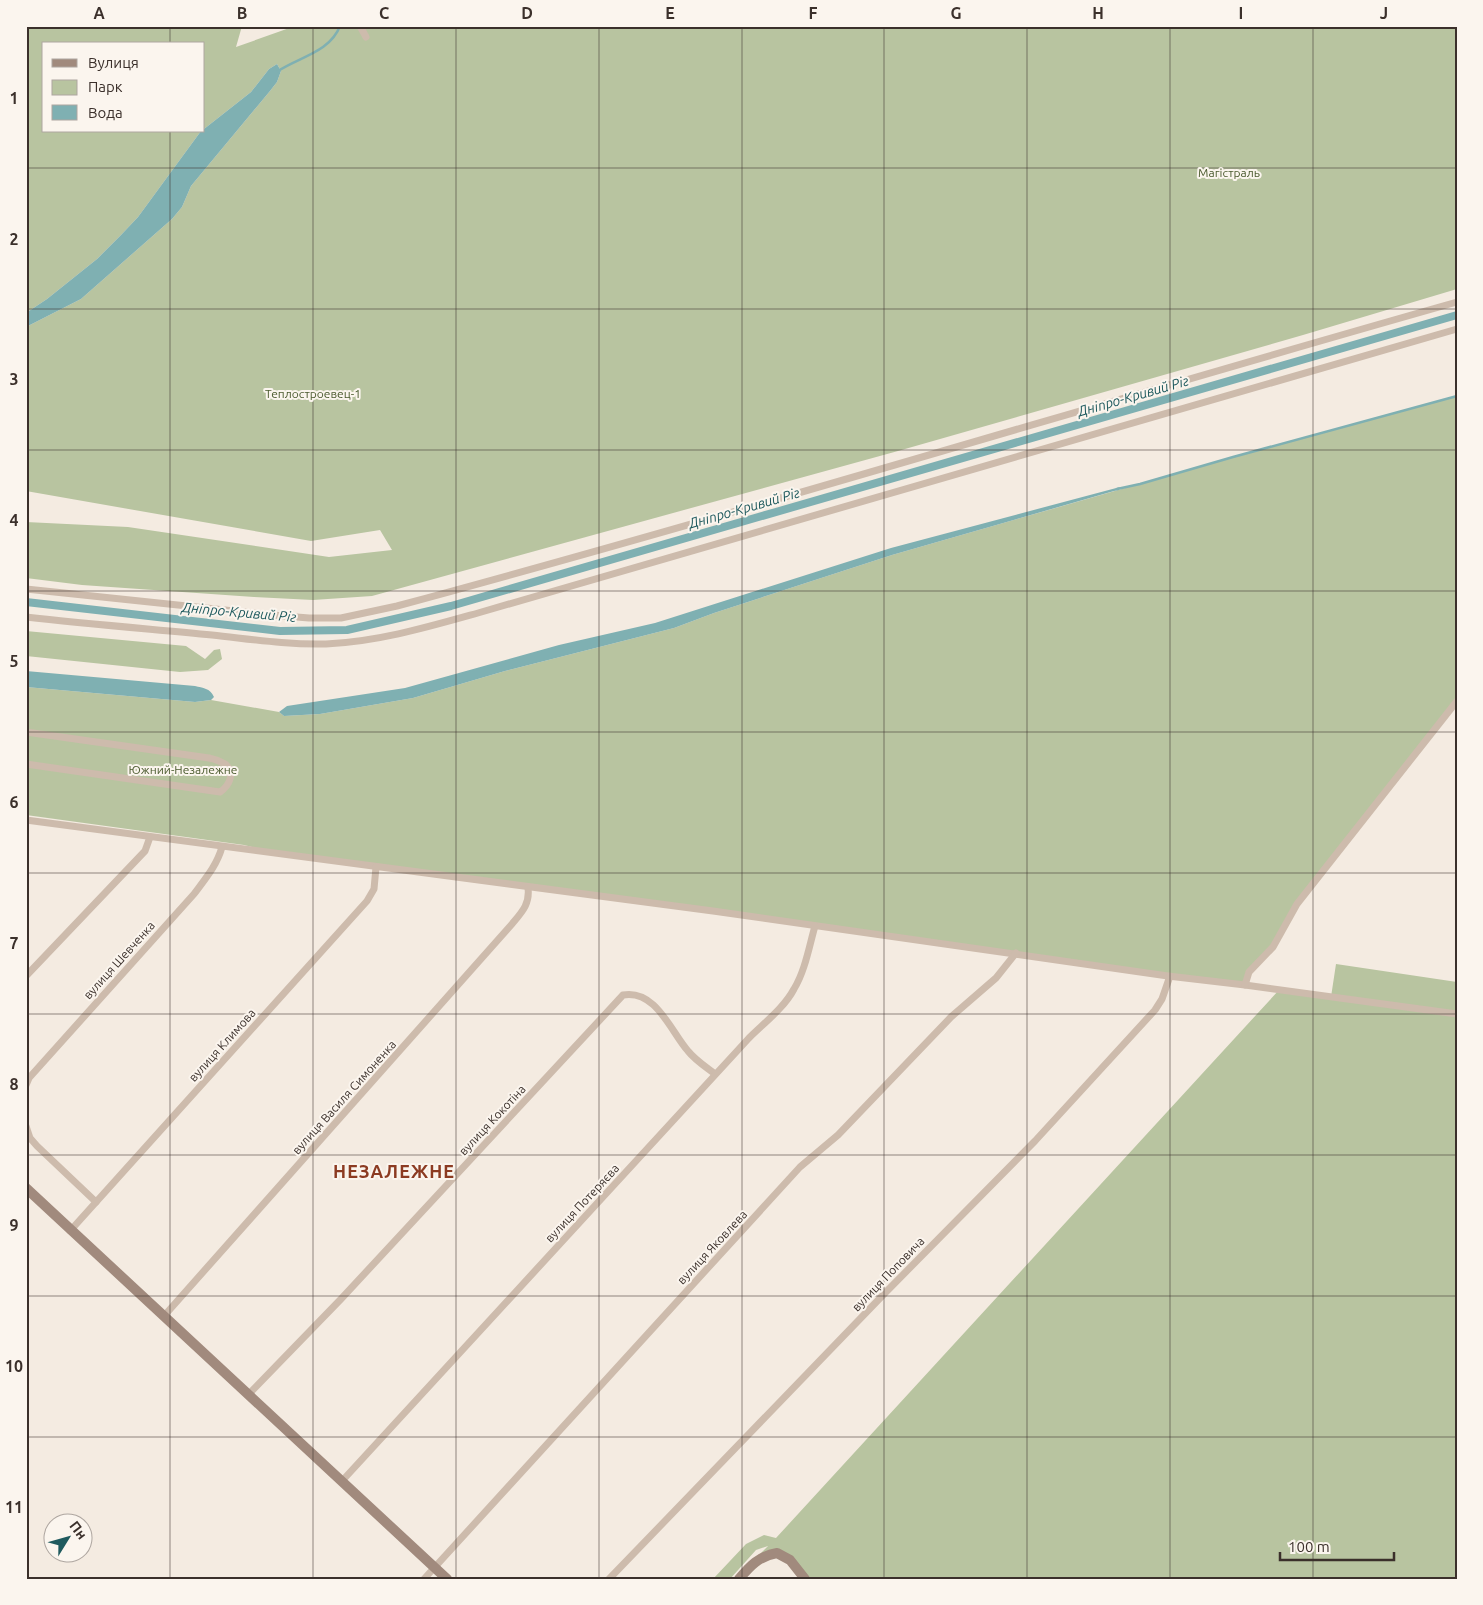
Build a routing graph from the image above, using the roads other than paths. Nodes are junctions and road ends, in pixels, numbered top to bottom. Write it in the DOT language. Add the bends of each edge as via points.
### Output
graph roads {
  1 [pos="360,26"];
  2 [pos="366,37"];
  3 [pos="1457,302"];
  4 [pos="1457,329"];
  5 [pos="26,589"];
  6 [pos="26,618"];
  7 [pos="1457,701"];
  8 [pos="26,732"];
  9 [pos="26,764"];
  10 [pos="26,820"];
  11 [pos="150,837"];
  12 [pos="222,847"];
  13 [pos="376,866"];
  14 [pos="528,888"];
  15 [pos="815,926"];
  16 [pos="1016,953"];
  17 [pos="26,976"];
  18 [pos="1170,976"];
  19 [pos="1245,985"];
  20 [pos="1457,1014"];
  21 [pos="715,1074"];
  22 [pos="26,1085"];
  23 [pos="26,1126"];
  24 [pos="26,1188"];
  25 [pos="96,1202"];
  26 [pos="70,1231"];
  27 [pos="164,1316"];
  28 [pos="248,1395"];
  29 [pos="342,1481"];
  30 [pos="434,1566"];
  31 [pos="424,1579"];
  32 [pos="447,1579"];
  33 [pos="609,1579"];
  34 [pos="739,1579"];
  35 [pos="805,1579"];
  1 -- 2 [label="street"];
  3 -- 5 [label="street" via="642,538 398,606 341,618 272,615"];
  4 -- 6 [label="street" via="478,613 381,637 327,644 280,643"];
  7 -- 19 [label="street" via="1297,904 1273,947 1249,972"];
  8 -- 9 [label="street" via="209,758 224,764 230,775 226,788 220,792"];
  10 -- 11 [label="street"];
  11 -- 12 [label="street"];
  11 -- 17 [label="street" via="145,851"];
  12 -- 13 [label="street"];
  12 -- 22 [label="street, вулиця Шевченка" via="212,871 194,894"];
  13 -- 14 [label="street"];
  13 -- 25 [label="street, вулиця Климова" via="374,889 367,901"];
  14 -- 15 [label="street"];
  14 -- 27 [label="street, вулиця Василя Симоненка" via="527,905 512,924"];
  15 -- 16 [label="street"];
  15 -- 21 [label="street, вулиця Потеряєва" via="794,989"];
  16 -- 18 [label="street"];
  16 -- 30 [label="street, вулиця Яковлева" via="996,978 951,1017 838,1135 800,1167"];
  18 -- 19 [label="street"];
  18 -- 33 [label="street, вулиця Поповича" via="1155,1010 1042,1134"];
  19 -- 20 [label="street"];
  21 -- 28 [label="street, вулиця Кокотіна" via="687,1050 656,1007 639,996 623,995"];
  21 -- 29 [label="street, вулиця Потеряєва"];
  23 -- 25 [label="street" via="36,1146"];
  24 -- 26 [label="street"];
  25 -- 26 [label="street, вулиця Климова"];
  26 -- 27 [label="street"];
  27 -- 28 [label="street"];
  28 -- 29 [label="street"];
  29 -- 30 [label="street"];
  30 -- 31 [label="street, вулиця Яковлева"];
  30 -- 32 [label="street"];
  34 -- 35 [label="street" via="760,1558 777,1553 790,1560"];
}
